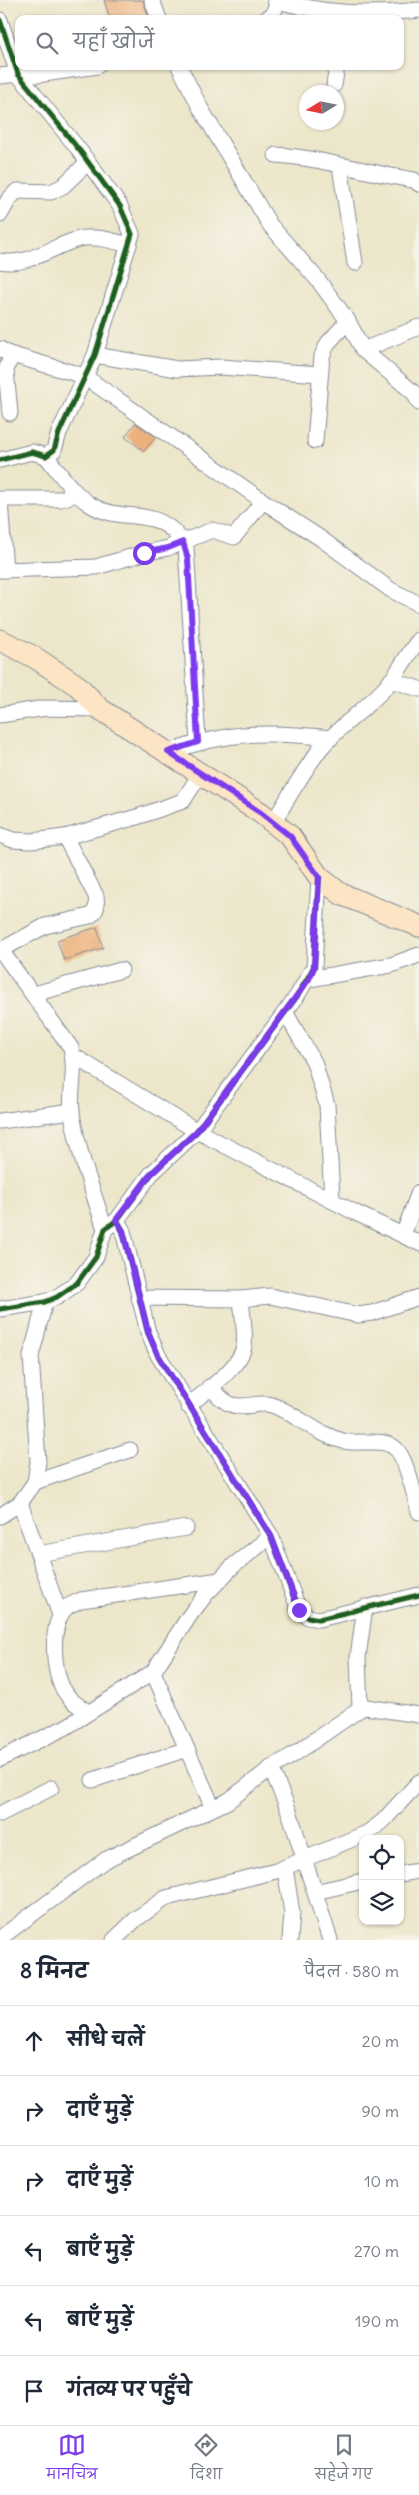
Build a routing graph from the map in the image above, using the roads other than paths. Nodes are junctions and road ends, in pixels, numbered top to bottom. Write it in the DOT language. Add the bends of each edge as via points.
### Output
graph roads {
  1 [pos="152,0"];
  2 [pos="277,0"];
  3 [pos="419,10"];
  4 [pos="158,15"];
  5 [pos="272,15"];
  6 [pos="342,15"];
  7 [pos="358,15"];
  8 [pos="0,20"];
  9 [pos="15,65"];
  10 [pos="17,70"];
  11 [pos="70,70"];
  12 [pos="182,70"];
  13 [pos="336,70"];
  14 [pos="18,74"];
  15 [pos="0,76"];
  16 [pos="334,85"];
  17 [pos="276,155"];
  18 [pos="88,162"];
  19 [pos="340,166"];
  20 [pos="419,184"];
  21 [pos="0,215"];
  22 [pos="129,245"];
  23 [pos="0,261"];
  24 [pos="355,264"];
  25 [pos="348,321"];
  26 [pos="419,327"];
  27 [pos="363,350"];
  28 [pos="4,352"];
  29 [pos="95,355"];
  30 [pos="320,374"];
  31 [pos="84,376"];
  32 [pos="418,396"];
  33 [pos="10,413"];
  34 [pos="315,441"];
  35 [pos="46,456"];
  36 [pos="0,460"];
  37 [pos="78,494"];
  38 [pos="0,499"];
  39 [pos="263,502"];
  40 [pos="183,542"];
  41 [pos="3,570"];
  42 [pos="419,604"];
  43 [pos="0,640"];
  44 [pos="419,640"];
  45 [pos="391,680"];
  46 [pos="419,689"];
  47 [pos="100,709"];
  48 [pos="0,715"];
  49 [pos="331,738"];
  50 [pos="198,742"];
  51 [pos="168,752"];
  52 [pos="201,773"];
  53 [pos="273,823"];
  54 [pos="0,835"];
  55 [pos="65,837"];
  56 [pos="319,877"];
  57 [pos="419,926"];
  58 [pos="0,949"];
  59 [pos="419,955"];
  60 [pos="6,968"];
  61 [pos="121,970"];
  62 [pos="309,979"];
  63 [pos="34,994"];
  64 [pos="285,1012"];
  65 [pos="72,1056"];
  66 [pos="72,1111"];
  67 [pos="0,1121"];
  68 [pos="197,1131"];
  69 [pos="419,1192"];
  70 [pos="332,1200"];
  71 [pos="111,1224"];
  72 [pos="403,1235"];
  73 [pos="419,1243"];
  74 [pos="419,1297"];
  75 [pos="139,1298"];
  76 [pos="241,1299"];
  77 [pos="45,1302"];
  78 [pos="0,1309"];
  79 [pos="209,1387"];
  80 [pos="188,1406"];
  81 [pos="130,1450"];
  82 [pos="35,1482"];
  83 [pos="20,1503"];
  84 [pos="419,1512"];
  85 [pos="0,1516"];
  86 [pos="186,1528"];
  87 [pos="271,1536"];
  88 [pos="38,1554"];
  89 [pos="220,1580"];
  90 [pos="419,1595"];
  91 [pos="365,1608"];
  92 [pos="60,1615"];
  93 [pos="153,1672"];
  94 [pos="360,1709"];
  95 [pos="88,1712"];
  96 [pos="419,1715"];
  97 [pos="187,1749"];
  98 [pos="1,1756"];
  99 [pos="271,1768"];
  100 [pos="93,1780"];
  101 [pos="419,1782"];
  102 [pos="51,1788"];
  103 [pos="213,1808"];
  104 [pos="0,1814"];
  105 [pos="304,1861"];
  106 [pos="285,1868"];
  107 [pos="419,1871"];
  108 [pos="404,1873"];
  109 [pos="359,1882"];
  110 [pos="315,1892"];
  111 [pos="4,1937"];
  112 [pos="114,1940"];
  113 [pos="290,1940"];
  114 [pos="330,1940"];
  1 -- 4 [label="street"];
  2 -- 5 [label="street"];
  2 -- 6 [label="street"];
  3 -- 7 [label="street"];
  8 -- 9 [label="street"];
  10 -- 14 [label="street"];
  11 -- 14 [label="street"];
  12 -- 25 [label="street" via="270,225 302,260"];
  13 -- 16 [label="street"];
  14 -- 15 [label="street"];
  14 -- 18 [label="street"];
  17 -- 19 [label="street" via="309,157"];
  18 -- 21 [label="street" via="63,186 51,192 17,191"];
  18 -- 22 [label="street" via="120,206 132,234"];
  19 -- 20 [label="street" via="414,180"];
  19 -- 24 [label="street"];
  22 -- 23 [label="street" via="80,239 30,259"];
  22 -- 29 [label="street"];
  25 -- 27 [label="street"];
  25 -- 30 [label="street" via="328,343 322,356"];
  26 -- 27 [label="street"];
  27 -- 32 [label="street"];
  28 -- 31 [label="street"];
  28 -- 33 [label="street"];
  29 -- 30 [label="street" via="177,369 221,367"];
  29 -- 31 [label="street"];
  30 -- 34 [label="street"];
  31 -- 35 [label="street" via="54,450"];
  31 -- 39 [label="street"];
  35 -- 36 [label="street" via="32,452"];
  35 -- 37 [label="street"];
  37 -- 38 [label="street" via="61,499"];
  37 -- 40 [label="street" via="104,511 155,519 166,524"];
  38 -- 41 [label="street"];
  39 -- 40 [label="street" via="234,537 212,530"];
  39 -- 42 [label="street" via="320,538 391,590"];
  40 -- 41 [label="street" via="96,567"];
  40 -- 50 [label="street" via="188,559"];
  43 -- 47 [label="street" via="34,657 78,686"];
  44 -- 45 [label="street"];
  45 -- 46 [label="street"];
  45 -- 49 [label="street" via="365,709"];
  47 -- 48 [label="street" via="46,708"];
  47 -- 51 [label="street"];
  49 -- 50 [label="street" via="247,733"];
  49 -- 53 [label="street" via="302,775"];
  50 -- 51 [label="street"];
  51 -- 52 [label="street"];
  52 -- 53 [label="street"];
  52 -- 55 [label="street" via="183,801"];
  53 -- 56 [label="street" via="290,836"];
  54 -- 55 [label="street" via="31,841"];
  55 -- 58 [label="street" via="96,896 98,906 95,912 90,916 44,926"];
  56 -- 57 [label="street" via="341,894"];
  56 -- 62 [label="street" via="314,967"];
  58 -- 60 [label="street"];
  59 -- 62 [label="street" via="391,965"];
  60 -- 63 [label="street"];
  61 -- 63 [label="street"];
  62 -- 64 [label="street"];
  63 -- 65 [label="street" via="62,1032"];
  64 -- 68 [label="street"];
  64 -- 70 [label="street" via="314,1062 327,1105"];
  65 -- 66 [label="street" via="75,1066"];
  65 -- 68 [label="street"];
  66 -- 67 [label="street"];
  66 -- 71 [label="street" via="77,1139"];
  68 -- 70 [label="street"];
  68 -- 71 [label="street" via="151,1174"];
  69 -- 72 [label="street"];
  70 -- 72 [label="street"];
  71 -- 75 [label="street" via="128,1246"];
  71 -- 77 [label="street" via="96,1257 77,1283"];
  72 -- 73 [label="street"];
  74 -- 76 [label="street" via="358,1315 270,1296"];
  75 -- 76 [label="street"];
  75 -- 80 [label="street" via="158,1355"];
  76 -- 79 [label="street" via="244,1348 234,1366"];
  77 -- 78 [label="street"];
  77 -- 82 [label="street" via="31,1356 38,1462"];
  79 -- 80 [label="street"];
  79 -- 84 [label="street" via="229,1404 272,1405 324,1435 346,1442 394,1446 401,1457"];
  80 -- 87 [label="street"];
  81 -- 82 [label="street"];
  82 -- 83 [label="street"];
  83 -- 85 [label="street"];
  83 -- 88 [label="street"];
  86 -- 88 [label="street"];
  87 -- 89 [label="street"];
  87 -- 91 [label="street" via="299,1610 308,1617 319,1618"];
  88 -- 92 [label="street"];
  89 -- 92 [label="street" via="82,1600 68,1606"];
  89 -- 93 [label="street" via="190,1615"];
  90 -- 91 [label="street"];
  91 -- 94 [label="street" via="358,1657"];
  92 -- 95 [label="street" via="54,1634 57,1672 63,1690 72,1702"];
  93 -- 95 [label="street"];
  93 -- 97 [label="street"];
  94 -- 96 [label="street" via="366,1707"];
  94 -- 99 [label="street"];
  95 -- 98 [label="street" via="34,1744"];
  97 -- 100 [label="street"];
  97 -- 103 [label="street"];
  99 -- 103 [label="street" via="228,1801"];
  99 -- 105 [label="street" via="289,1811"];
  101 -- 105 [label="street" via="382,1822 367,1833"];
  102 -- 104 [label="street"];
  103 -- 111 [label="street" via="105,1860"];
  105 -- 106 [label="street"];
  105 -- 110 [label="street"];
  106 -- 112 [label="street" via="166,1898 136,1919"];
  106 -- 113 [label="street" via="292,1913"];
  107 -- 108 [label="street"];
  109 -- 110 [label="street"];
  110 -- 114 [label="street"];
}
